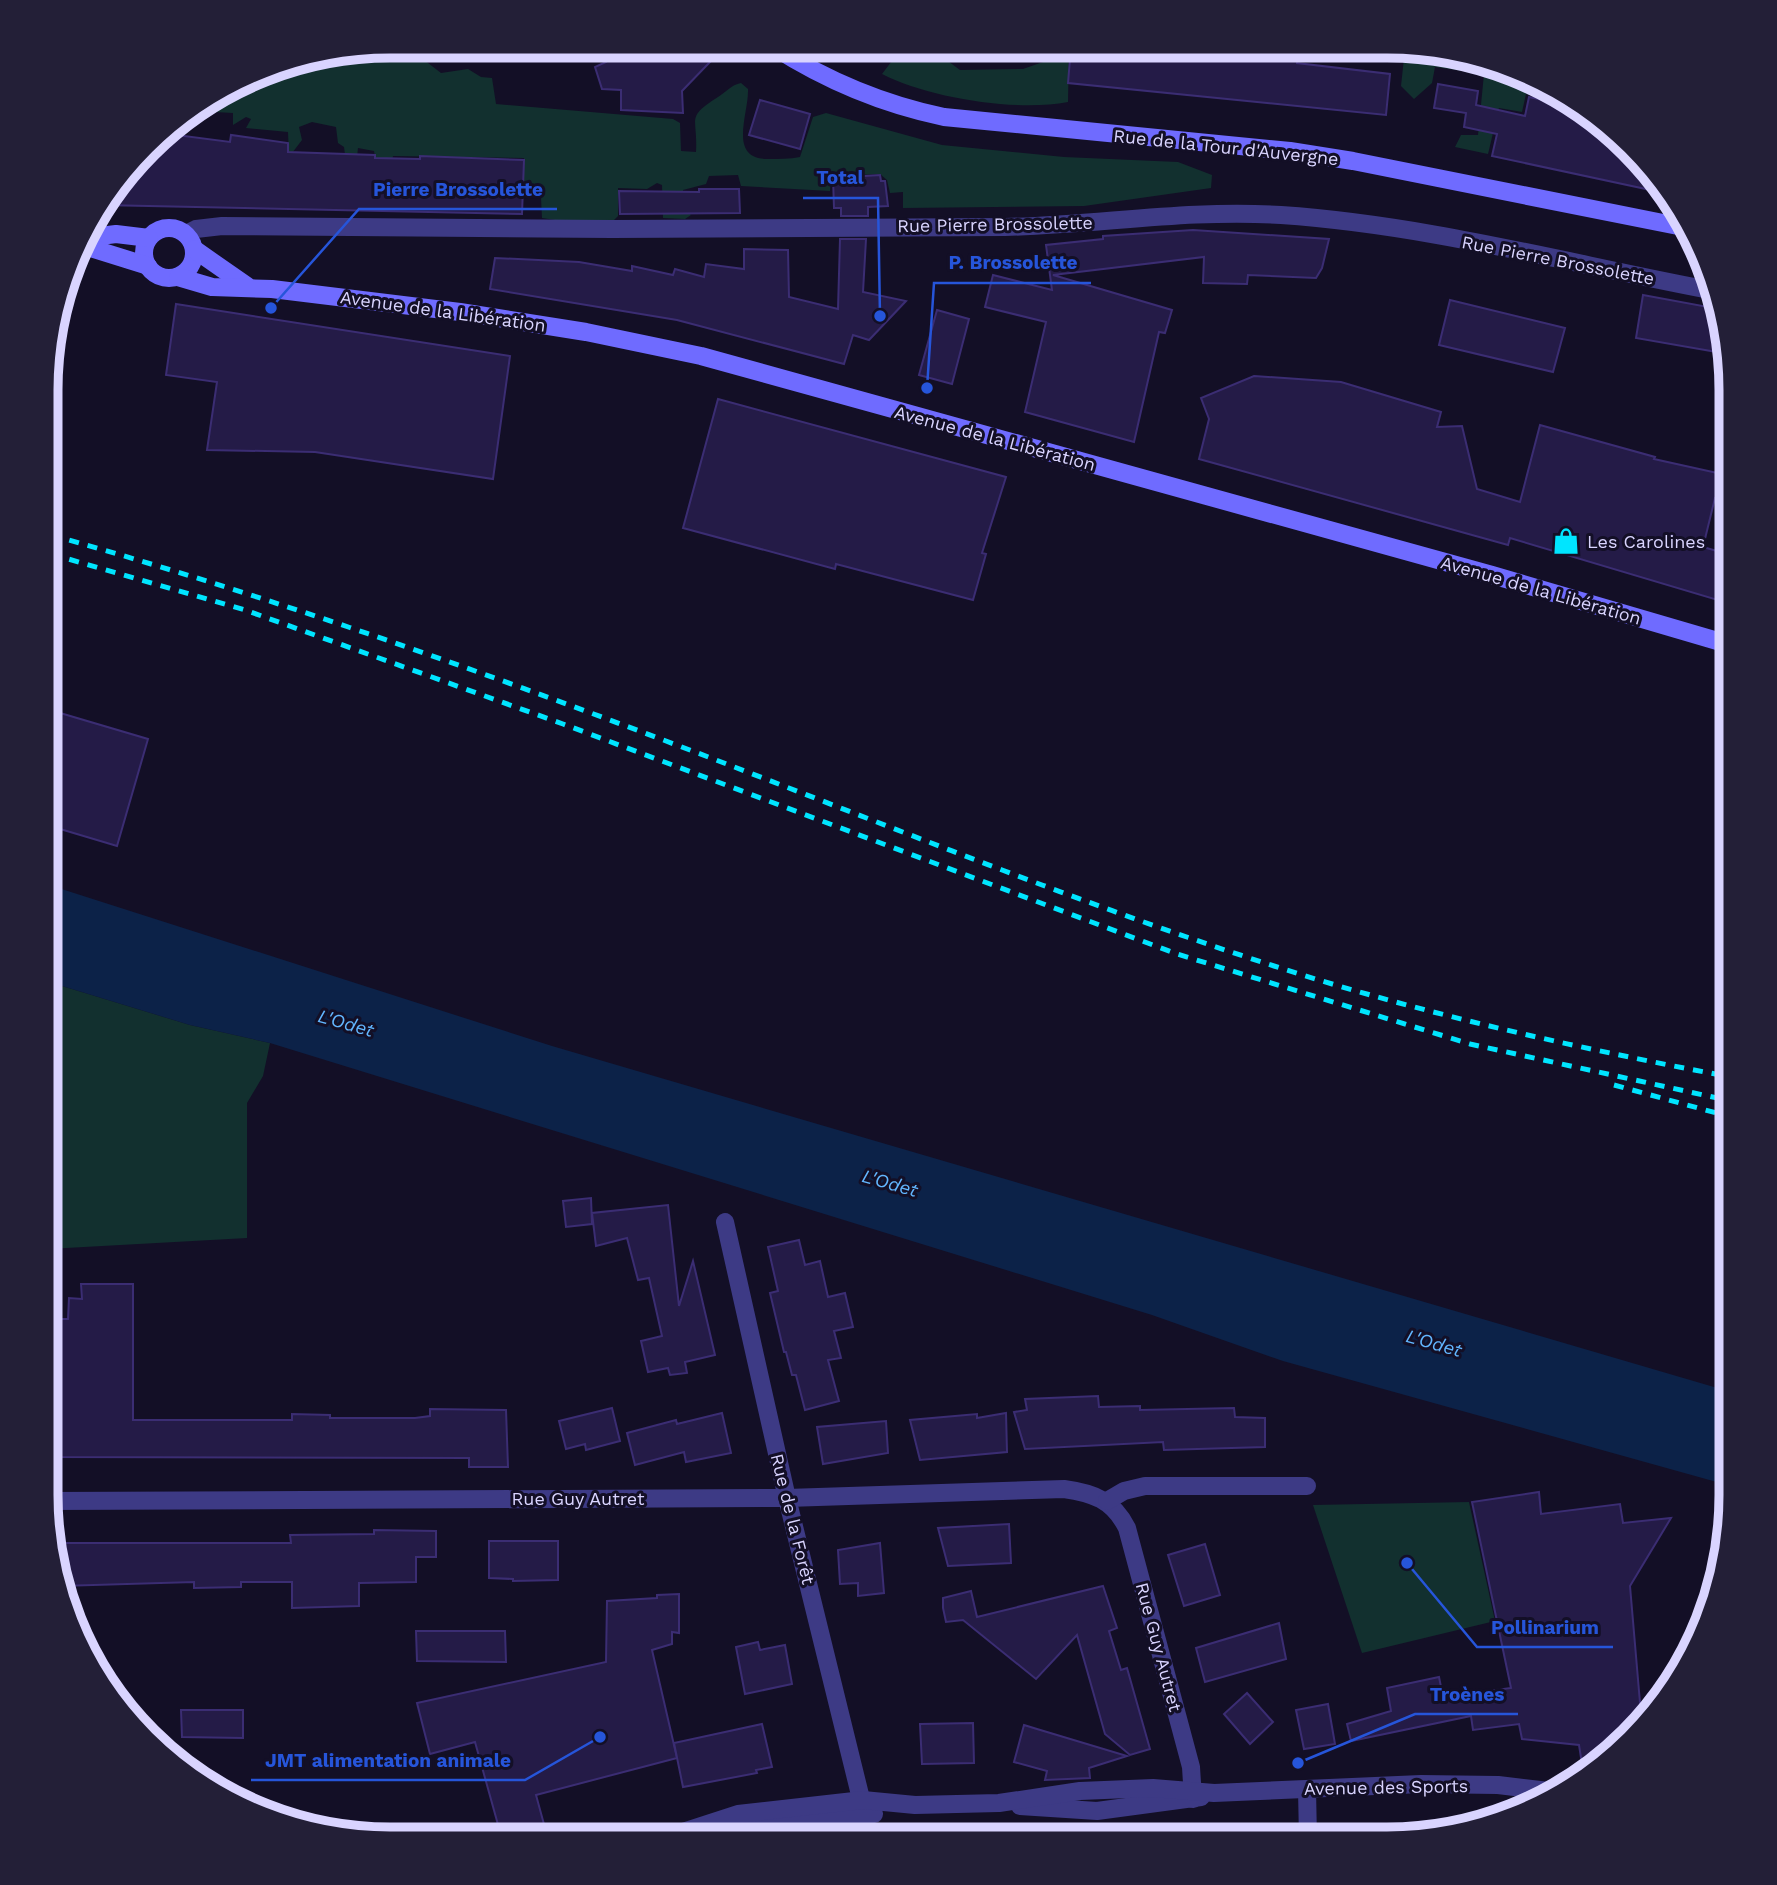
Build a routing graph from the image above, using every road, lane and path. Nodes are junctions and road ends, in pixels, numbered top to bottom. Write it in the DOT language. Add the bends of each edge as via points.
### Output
graph roads {
  1 [pos="793,58"];
  2 [pos="1676,225"];
  3 [pos="95,237"];
  4 [pos="149,238"];
  5 [pos="190,242"];
  6 [pos="90,248"];
  7 [pos="148,266"];
  8 [pos="178,276"];
  9 [pos="247,286"];
  10 [pos="1704,289"];
  11 [pos="1719,641"];
  12 [pos="725,1222"];
  13 [pos="1307,1486"];
  14 [pos="787,1498"];
  15 [pos="58,1501"];
  16 [pos="1107,1501"];
  17 [pos="1307,1789"];
  18 [pos="1540,1790"];
  19 [pos="1193,1795"];
  20 [pos="864,1808"];
  21 [pos="703,1827"];
  22 [pos="1308,1827"];
  1 -- 2 [label="main road, Rue de la Tour d'Auvergne" via="842,86 944,117 1341,159"];
  3 -- 4 [label="main road"];
  4 -- 5 [label="main road" via="167,228"];
  4 -- 7 [label="main road" via="144,252"];
  5 -- 8 [label="main road" via="192,263"];
  5 -- 9 [label="main road, Avenue de la Libération"];
  5 -- 10 [label="street, Rue Pierre Brossolette" via="206,227 222,226 1017,227 1169,214 1251,214 1397,229"];
  6 -- 7 [label="main road"];
  7 -- 8 [label="main road" via="159,276"];
  8 -- 9 [label="main road, Avenue de la Libération" via="212,287"];
  9 -- 11 [label="main road, Avenue de la Libération" via="460,312 701,356"];
  12 -- 14 [label="street, Rue de la Forêt"];
  13 -- 16 [label="street" via="1144,1486"];
  14 -- 15 [label="street, Rue Guy Autret"];
  14 -- 16 [label="street, Rue Guy Autret" via="1064,1489"];
  14 -- 20 [label="street, Rue de la Forêt"];
  16 -- 19 [label="street, Rue Guy Autret" via="1121,1514 1127,1528 1191,1767"];
  17 -- 18 [label="street, Avenue des Sports" via="1422,1784"];
  17 -- 19 [label="street, Avenue des Sports"];
  17 -- 22 [label="street"];
  19 -- 20 [label="street, Avenue des Sports" via="1153,1788 1080,1791 999,1803"];
  20 -- 21 [label="street, Avenue des Sports" via="738,1814"];
}
